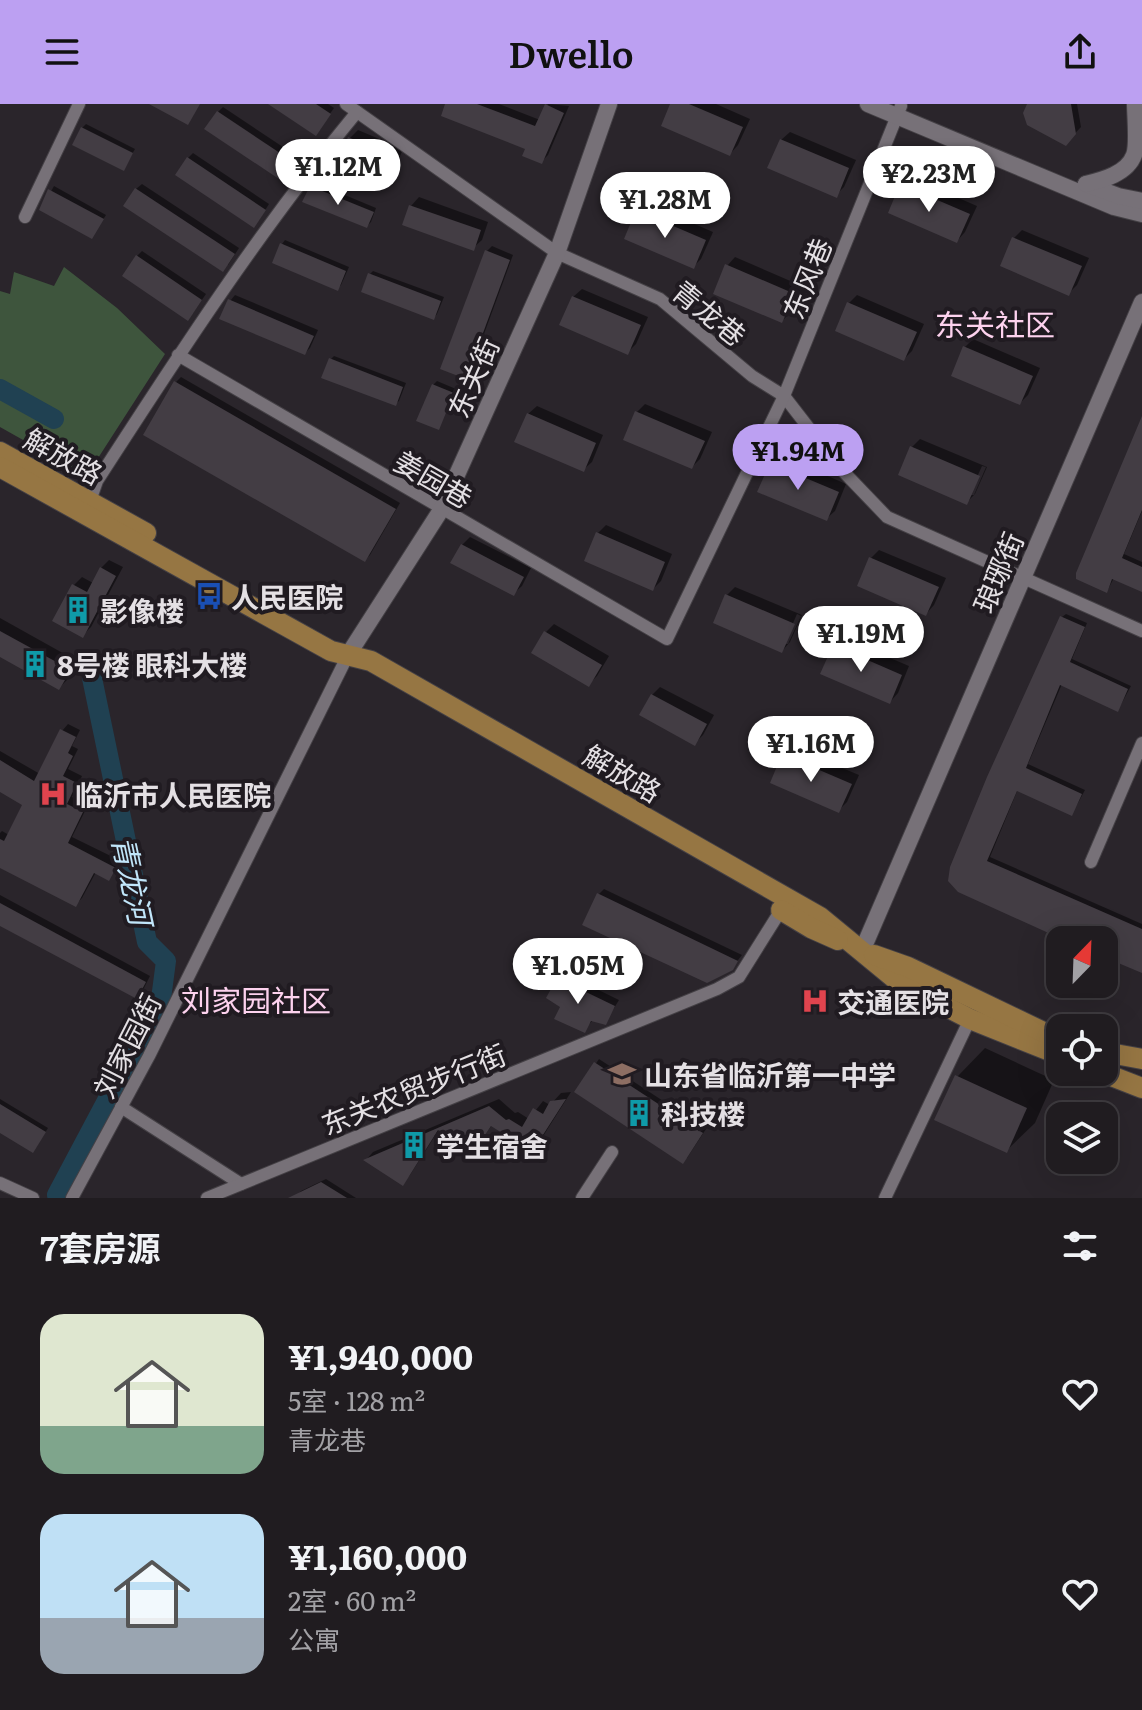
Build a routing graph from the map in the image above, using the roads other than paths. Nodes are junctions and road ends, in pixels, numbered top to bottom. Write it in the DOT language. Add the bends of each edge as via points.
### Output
graph roads {
  1 [pos="79,104"];
  2 [pos="609,104"];
  3 [pos="868,104"];
  4 [pos="1137,104"];
  5 [pos="352,108"];
  6 [pos="898,109"];
  7 [pos="1142,118"];
  8 [pos="1086,184"];
  9 [pos="1142,201"];
  10 [pos="1142,214"];
  11 [pos="25,217"];
  12 [pos="557,253"];
  13 [pos="1142,302"];
  14 [pos="178,355"];
  15 [pos="784,396"];
  16 [pos="0,452"];
  17 [pos="0,467"];
  18 [pos="90,501"];
  19 [pos="441,510"];
  20 [pos="1023,576"];
  21 [pos="1142,631"];
  22 [pos="667,639"];
  23 [pos="348,655"];
  24 [pos="1142,743"];
  25 [pos="1091,862"];
  26 [pos="781,910"];
  27 [pos="862,951"];
  28 [pos="970,1019"];
  29 [pos="1046,1033"];
  30 [pos="1046,1049"];
  31 [pos="1118,1055"];
  32 [pos="1142,1059"];
  33 [pos="1118,1072"];
  34 [pos="1118,1076"];
  35 [pos="1142,1076"];
  36 [pos="1118,1079"];
  37 [pos="1142,1088"];
  38 [pos="1142,1095"];
  39 [pos="121,1107"];
  40 [pos="612,1152"];
  41 [pos="0,1183"];
  42 [pos="241,1184"];
  43 [pos="33,1198"];
  44 [pos="72,1198"];
  45 [pos="207,1198"];
  46 [pos="582,1198"];
  47 [pos="885,1198"];
  1 -- 11 [label="street"];
  2 -- 12 [label="street, 东关街"];
  3 -- 6 [label="street"];
  4 -- 7 [label="street"];
  4 -- 8 [label="street" via="1134,155 1122,170"];
  5 -- 12 [label="street, 青龙巷"];
  5 -- 14 [label="street"];
  6 -- 8 [label="street"];
  6 -- 10 [label="street" via="1114,207"];
  6 -- 15 [label="street, 东风巷"];
  8 -- 9 [label="street"];
  12 -- 15 [label="street, 青龙巷" via="660,299"];
  12 -- 19 [label="street, 东关街"];
  13 -- 20 [label="street, 琅琊街"];
  14 -- 18 [label="street" via="97,481"];
  14 -- 19 [label="street, 姜园巷"];
  15 -- 20 [label="street, 青龙巷" via="839,467 887,517"];
  15 -- 22 [label="street, 东风巷"];
  16 -- 18 [label="main road, 解放路"];
  17 -- 23 [label="main road, 解放路" via="331,651"];
  18 -- 23 [label="main road, 解放路" via="336,641"];
  19 -- 22 [label="street, 姜园巷"];
  19 -- 23 [label="street, 东关街"];
  20 -- 21 [label="street, 青龙巷"];
  20 -- 27 [label="street, 琅琊街"];
  23 -- 26 [label="main road, 解放路" via="365,671"];
  23 -- 27 [label="main road, 解放路" via="371,661 807,909"];
  23 -- 39 [label="street, 刘家园街"];
  24 -- 25 [label="street"];
  26 -- 27 [label="main road, 解放路"];
  26 -- 42 [label="street, 东关农贸步行街" via="739,977 717,989"];
  27 -- 28 [label="main road, 解放路" via="899,982"];
  27 -- 29 [label="main road, 解放路" via="908,967"];
  28 -- 30 [label="main road, 解放路"];
  28 -- 47 [label="street"];
  31 -- 32 [label="main road"];
  33 -- 35 [label="main road"];
  34 -- 37 [label="main road"];
  36 -- 38 [label="main road"];
  39 -- 42 [label="street"];
  39 -- 44 [label="street, 刘家园街"];
  40 -- 46 [label="street"];
  41 -- 43 [label="street"];
  42 -- 45 [label="street, 东关农贸步行街"];
}
